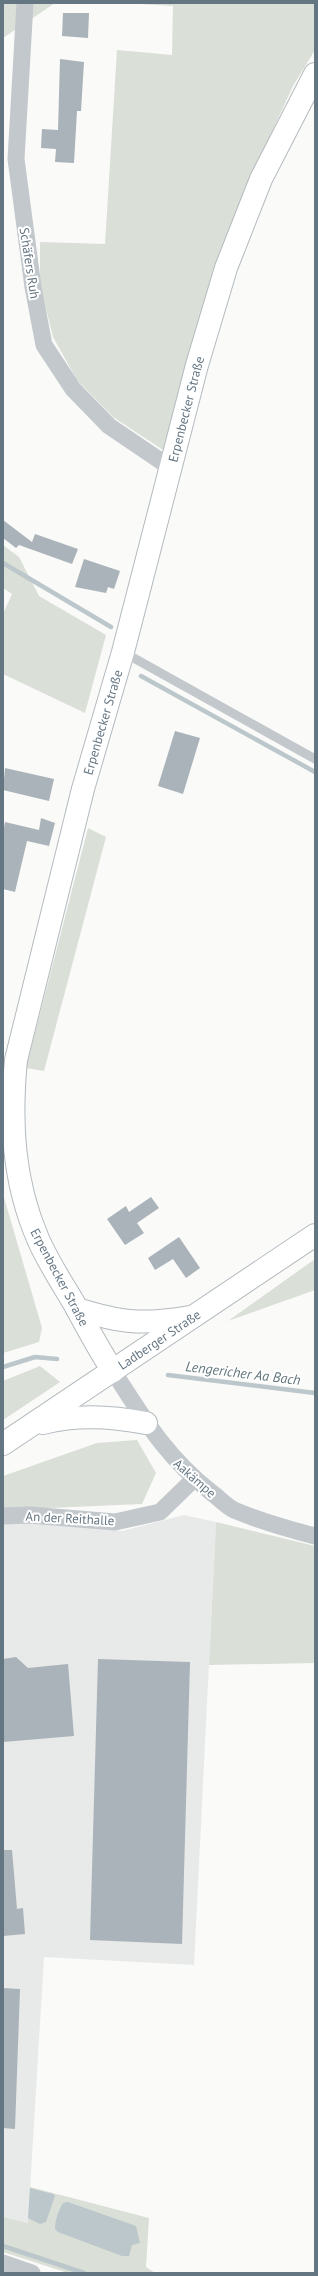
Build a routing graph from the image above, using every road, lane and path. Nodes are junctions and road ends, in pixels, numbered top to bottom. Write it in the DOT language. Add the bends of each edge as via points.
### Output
graph roads {
  1 [pos="25,3"];
  2 [pos="315,74"];
  3 [pos="171,468"];
  4 [pos="123,652"];
  5 [pos="315,759"];
  6 [pos="8,1130"];
  7 [pos="315,1236"];
  8 [pos="77,1309"];
  9 [pos="197,1316"];
  10 [pos="113,1371"];
  11 [pos="146,1423"];
  12 [pos="30,1426"];
  13 [pos="3,1444"];
  14 [pos="194,1479"];
  15 [pos="3,1516"];
  16 [pos="315,1536"];
  17 [pos="3,2263"];
  18 [pos="32,2273"];
  1 -- 3 [label="street, Schäfers Ruh" via="16,159 33,287 44,344 73,389 109,426"];
  2 -- 3 [label="main road, Erpenbecker Straße" via="261,179 226,268 197,365"];
  3 -- 4 [label="main road, Erpenbecker Straße"];
  4 -- 5 [label="lane"];
  4 -- 6 [label="main road, Erpenbecker Straße" via="83,789 24,1024 16,1060"];
  6 -- 8 [label="main road, Erpenbecker Straße" via="25,1203 38,1238"];
  7 -- 9 [label="main road, Ladberger Straße"];
  8 -- 9 [label="main road" via="112,1320 141,1323"];
  8 -- 10 [label="main road, Erpenbecker Straße"];
  9 -- 10 [label="main road, Ladberger Straße"];
  10 -- 11 [label="street, Aakämpe"];
  10 -- 12 [label="main road, Ladberger Straße"];
  11 -- 12 [label="main road" via="123,1418 88,1416 67,1417"];
  11 -- 14 [label="street, Aakämpe" via="174,1460"];
  12 -- 13 [label="main road, Ladberger Straße"];
  14 -- 15 [label="street, An der Reithalle" via="160,1512 115,1522 30,1515"];
  14 -- 16 [label="street, Aakämpe" via="232,1509"];
  17 -- 18 [label="street"];
}
